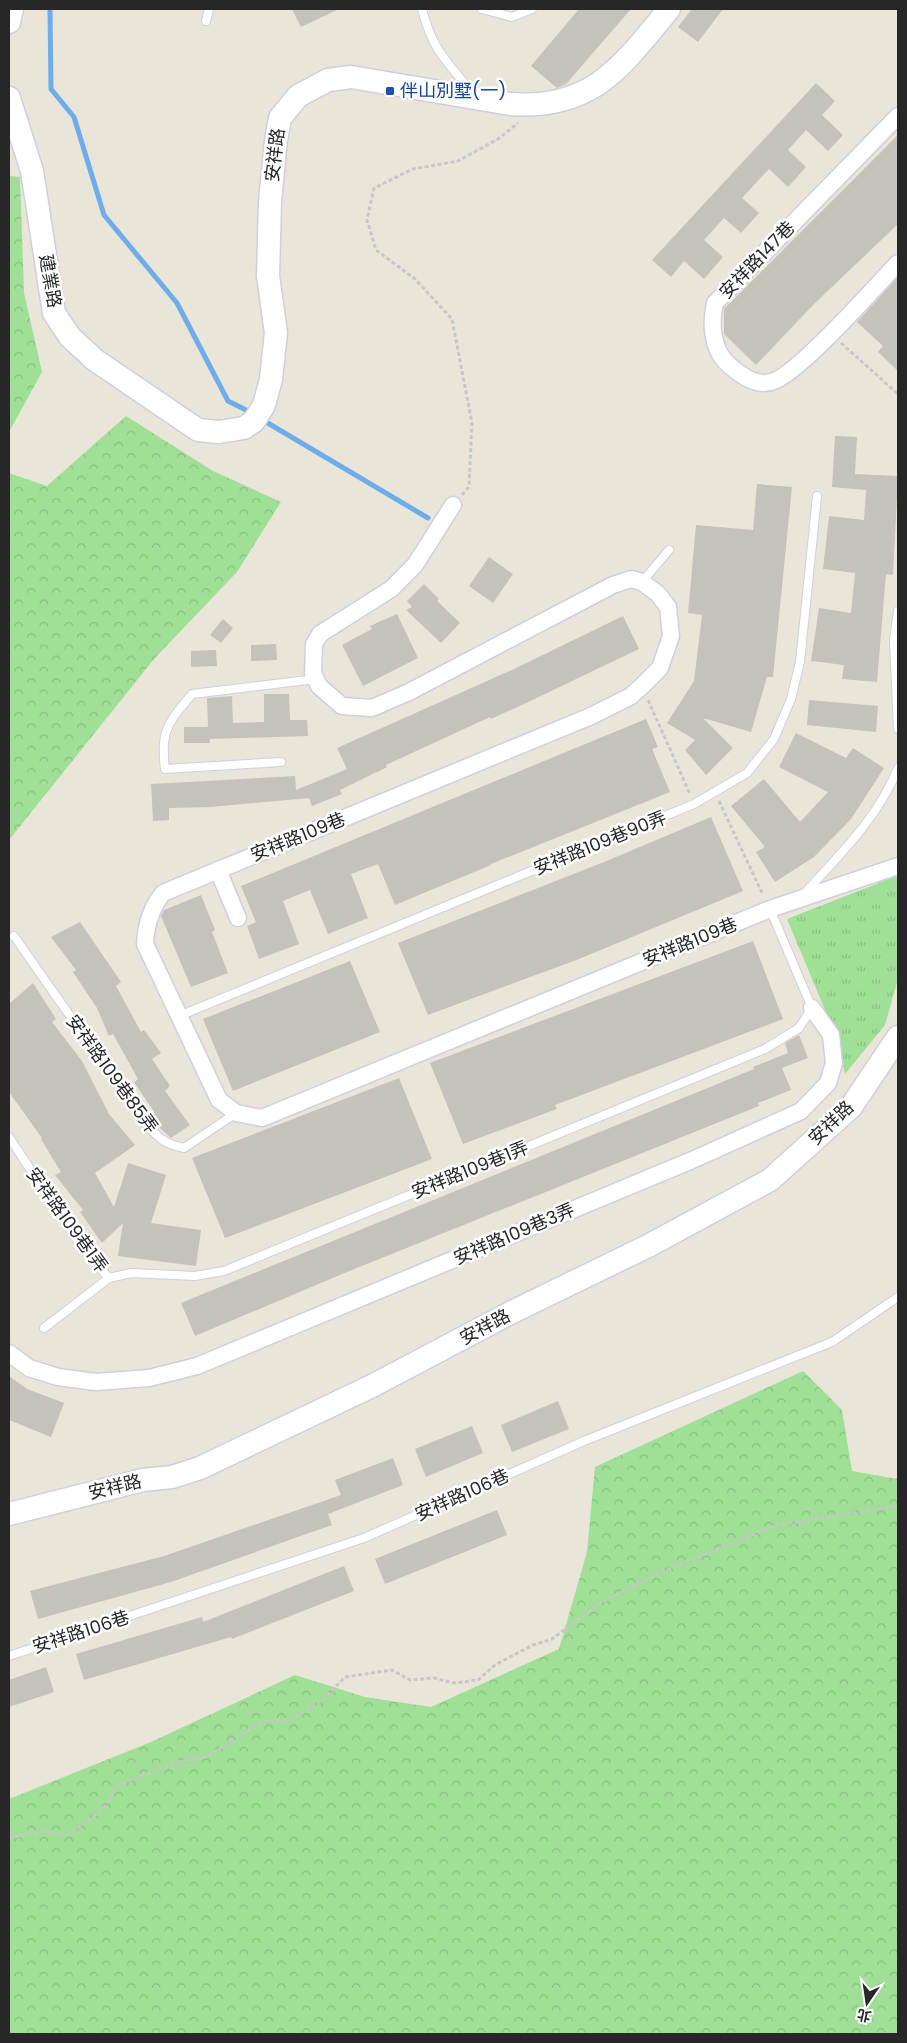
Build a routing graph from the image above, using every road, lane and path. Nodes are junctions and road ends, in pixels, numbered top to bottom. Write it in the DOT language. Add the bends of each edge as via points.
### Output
graph roads {
  1 [pos="12,9"];
  2 [pos="209,9"];
  3 [pos="422,9"];
  4 [pos="482,9"];
  5 [pos="532,9"];
  6 [pos="669,9"];
  7 [pos="206,21"];
  8 [pos="9,22"];
  9 [pos="9,98"];
  10 [pos="477,98"];
  11 [pos="540,104"];
  12 [pos="898,116"];
  13 [pos="898,263"];
  14 [pos="830,332"];
  15 [pos="898,394"];
  16 [pos="198,430"];
  17 [pos="817,496"];
  18 [pos="453,505"];
  19 [pos="669,550"];
  20 [pos="642,582"];
  21 [pos="898,611"];
  22 [pos="316,679"];
  23 [pos="642,686"];
  24 [pos="898,729"];
  25 [pos="281,762"];
  26 [pos="898,768"];
  27 [pos="715,792"];
  28 [pos="694,804"];
  29 [pos="898,866"];
  30 [pos="218,870"];
  31 [pos="800,899"];
  32 [pos="770,909"];
  33 [pos="238,918"];
  34 [pos="14,936"];
  35 [pos="812,1008"];
  36 [pos="179,1016"];
  37 [pos="898,1037"];
  38 [pos="236,1113"];
  39 [pos="9,1137"];
  40 [pos="109,1278"];
  41 [pos="898,1297"];
  42 [pos="44,1328"];
  43 [pos="9,1353"];
  44 [pos="898,1506"];
  45 [pos="9,1514"];
  46 [pos="9,1656"];
  47 [pos="9,1838"];
  1 -- 8 [label="street"];
  2 -- 7 [label="lane"];
  3 -- 10 [label="lane" via="438,53"];
  4 -- 5 [label="lane" via="512,17"];
  6 -- 11 [label="street, 安祥路" via="619,69 594,88"];
  9 -- 16 [label="street, 建業路" via="32,171 54,313 70,337 95,360"];
  10 -- 11 [label="street, 安祥路" via="510,104"];
  10 -- 16 [label="street, 安祥路" via="351,78 328,80 298,96 280,118 276,140 268,276 276,333 271,379 264,405 254,421 244,428 219,432"];
  11 -- 18 [label="path" via="498,139 458,161 413,169 374,188 367,220 376,250 415,279 452,319 472,423 469,487"];
  12 -- 14 [label="street, 安祥路147巷" via="715,303 712,319 716,347 728,364 747,380 771,382 793,370"];
  13 -- 14 [label="street, 安祥路147巷"];
  14 -- 15 [label="path"];
  17 -- 27 [label="lane, 安祥路109巷90弄" via="800,662 791,699 774,739 747,773"];
  18 -- 22 [label="street" via="415,565 391,589 320,634 314,644 312,673"];
  19 -- 20 [label="lane"];
  20 -- 22 [label="street" via="631,580 613,585 409,692 372,708 342,706 319,686"];
  20 -- 23 [label="street, 安祥路109巷" via="668,607 671,636 660,668"];
  21 -- 24 [label="lane" via="894,641"];
  22 -- 25 [label="lane" via="192,694 167,725 162,748 165,769"];
  23 -- 28 [label="path"];
  23 -- 30 [label="street, 安祥路109巷" via="631,696 591,716"];
  26 -- 31 [label="lane" via="890,789 867,825"];
  27 -- 28 [label="lane, 安祥路109巷90弄"];
  27 -- 32 [label="path"];
  28 -- 36 [label="lane, 安祥路109巷90弄"];
  29 -- 31 [label="street, 安祥路109巷"];
  30 -- 33 [label="street"];
  30 -- 36 [label="street, 安祥路109巷" via="163,893 154,905 146,929 145,944"];
  31 -- 32 [label="street, 安祥路109巷"];
  32 -- 35 [label="lane, 安祥路109巷3弄"];
  32 -- 38 [label="street, 安祥路109巷" via="262,1118"];
  34 -- 38 [label="lane, 安祥路109巷85弄" via="158,1139 184,1148"];
  35 -- 40 [label="lane, 安祥路109巷1弄" via="799,1028 765,1049 224,1271 195,1276 131,1273"];
  35 -- 43 [label="street, 安祥路109巷3弄" via="831,1035 834,1063 828,1083 801,1111 690,1161 198,1366 150,1378 96,1382 58,1377 29,1368"];
  36 -- 38 [label="street, 安祥路109巷" via="214,1092"];
  37 -- 45 [label="street, 安祥路" via="851,1107 770,1180 648,1246 512,1312 374,1385 200,1468"];
  39 -- 40 [label="lane, 安祥路109巷1弄" via="84,1249"];
  40 -- 42 [label="lane, 安祥路109巷1弄"];
  41 -- 46 [label="lane, 安祥路106巷" via="832,1342 584,1442 364,1538"];
  44 -- 47 [label="path" via="777,1525 660,1572 600,1603 552,1639 495,1665 478,1680 454,1683 434,1678 410,1680 392,1670 345,1677 323,1700 289,1721 264,1721 206,1757 178,1762 118,1784 103,1809 68,1835 43,1831"];
}
